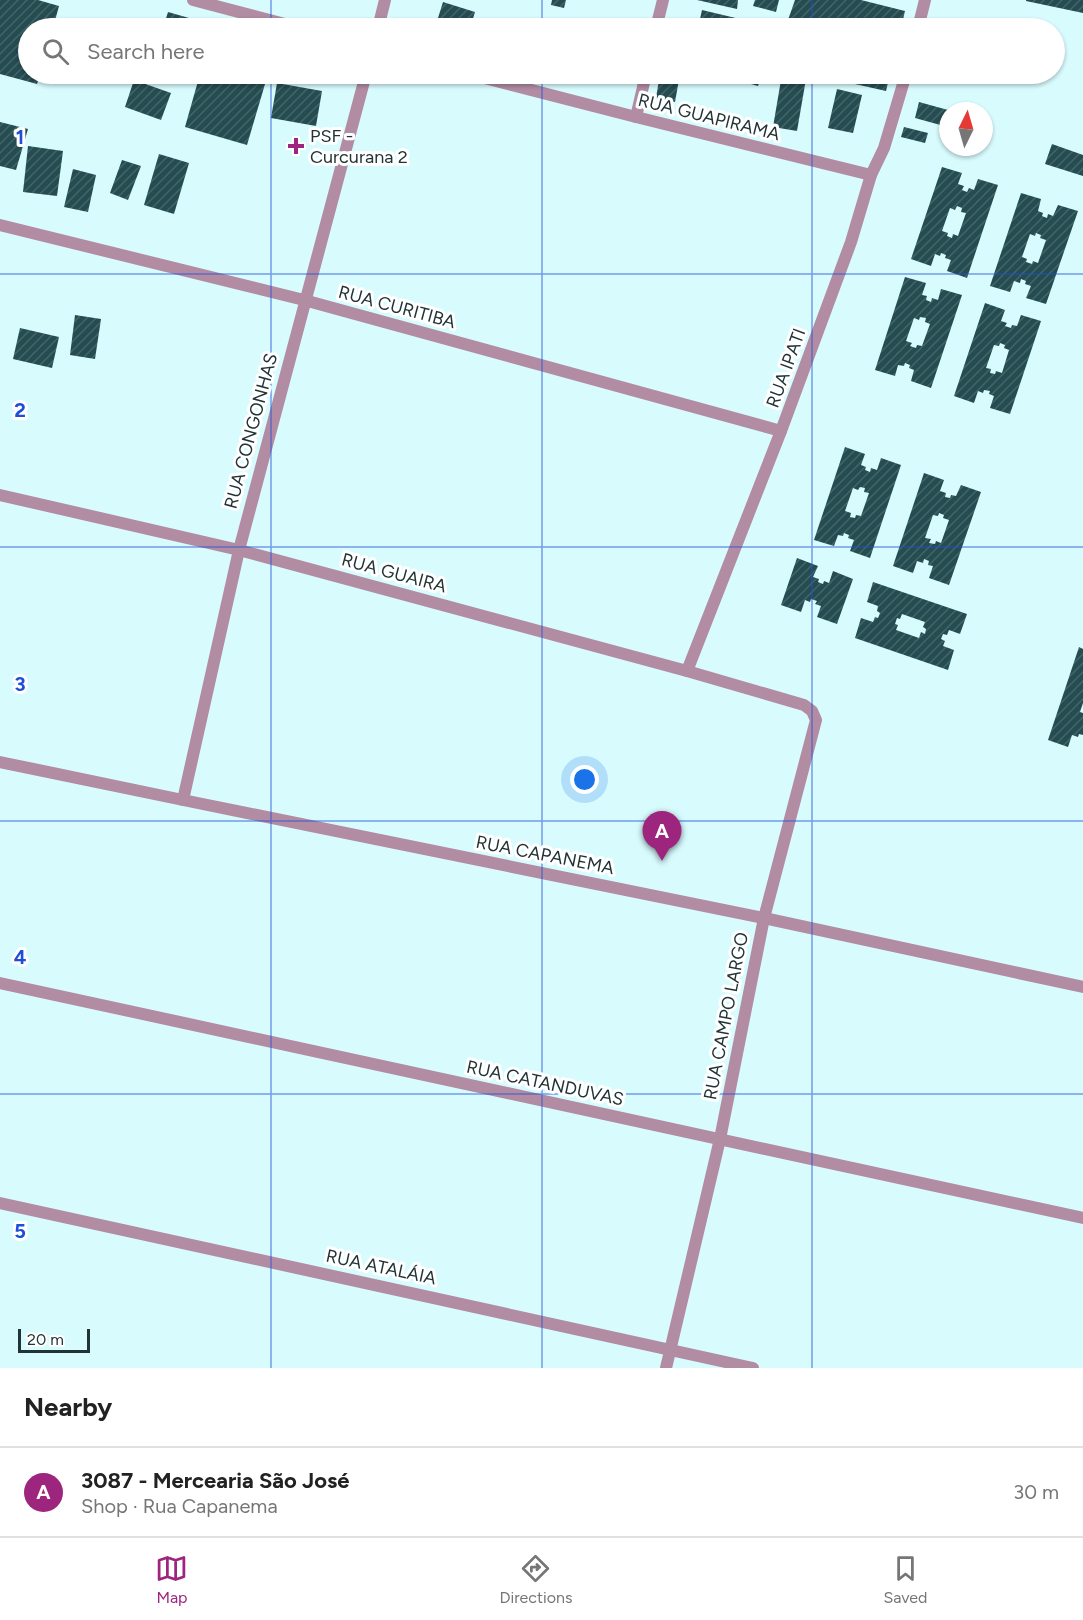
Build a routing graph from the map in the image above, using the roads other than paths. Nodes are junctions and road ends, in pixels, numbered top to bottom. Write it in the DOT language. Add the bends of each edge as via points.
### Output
graph roads {
  1 [pos="192,0"];
  2 [pos="385,0"];
  3 [pos="663,0"];
  4 [pos="925,0"];
  5 [pos="261,18"];
  6 [pos="380,18"];
  7 [pos="658,18"];
  8 [pos="920,18"];
  9 [pos="363,84"];
  10 [pos="508,84"];
  11 [pos="644,84"];
  12 [pos="903,84"];
  13 [pos="636,117"];
  14 [pos="871,175"];
  15 [pos="0,225"];
  16 [pos="304,300"];
  17 [pos="782,431"];
  18 [pos="0,495"];
  19 [pos="238,550"];
  20 [pos="687,671"];
  21 [pos="776,696"];
  22 [pos="0,762"];
  23 [pos="183,800"];
  24 [pos="764,918"];
  25 [pos="0,983"];
  26 [pos="1083,987"];
  27 [pos="720,1139"];
  28 [pos="0,1203"];
  29 [pos="1083,1218"];
  30 [pos="670,1349"];
  31 [pos="666,1368"];
  32 [pos="753,1368"];
  1 -- 5 [label="street"];
  2 -- 6 [label="street"];
  3 -- 7 [label="street"];
  4 -- 8 [label="street"];
  9 -- 16 [label="street, RUA CONGONHAS"];
  10 -- 13 [label="street, RUA GUAPIRAMA"];
  11 -- 13 [label="street"];
  12 -- 14 [label="street, RUA IPATI" via="884,148"];
  13 -- 14 [label="street, RUA GUAPIRAMA"];
  14 -- 17 [label="street, RUA IPATI" via="851,242"];
  15 -- 16 [label="street, RUA CURITIBA"];
  16 -- 17 [label="street, RUA CURITIBA"];
  16 -- 19 [label="street, RUA CONGONHAS"];
  17 -- 20 [label="street, RUA IPATI"];
  18 -- 19 [label="street, RUA GUAIRA"];
  19 -- 20 [label="street, RUA GUAIRA"];
  19 -- 23 [label="street, RUA CONGONHAS"];
  20 -- 21 [label="street, RUA GUAIRA"];
  21 -- 24 [label="street, RUA CAMPO LARGO" via="804,705 816,720"];
  22 -- 23 [label="street, RUA CAPANEMA"];
  23 -- 24 [label="street, RUA CAPANEMA"];
  24 -- 26 [label="street, RUA CAPANEMA"];
  24 -- 27 [label="street, RUA CAMPO LARGO"];
  25 -- 27 [label="street, RUA CATANDUVAS"];
  27 -- 29 [label="street, RUA CATANDUVAS"];
  27 -- 30 [label="street, RUA CAMPO LARGO"];
  28 -- 30 [label="street, RUA ATALÁIA"];
  30 -- 31 [label="street, RUA CAMPO LARGO"];
  30 -- 32 [label="street, RUA ATALÁIA"];
}
